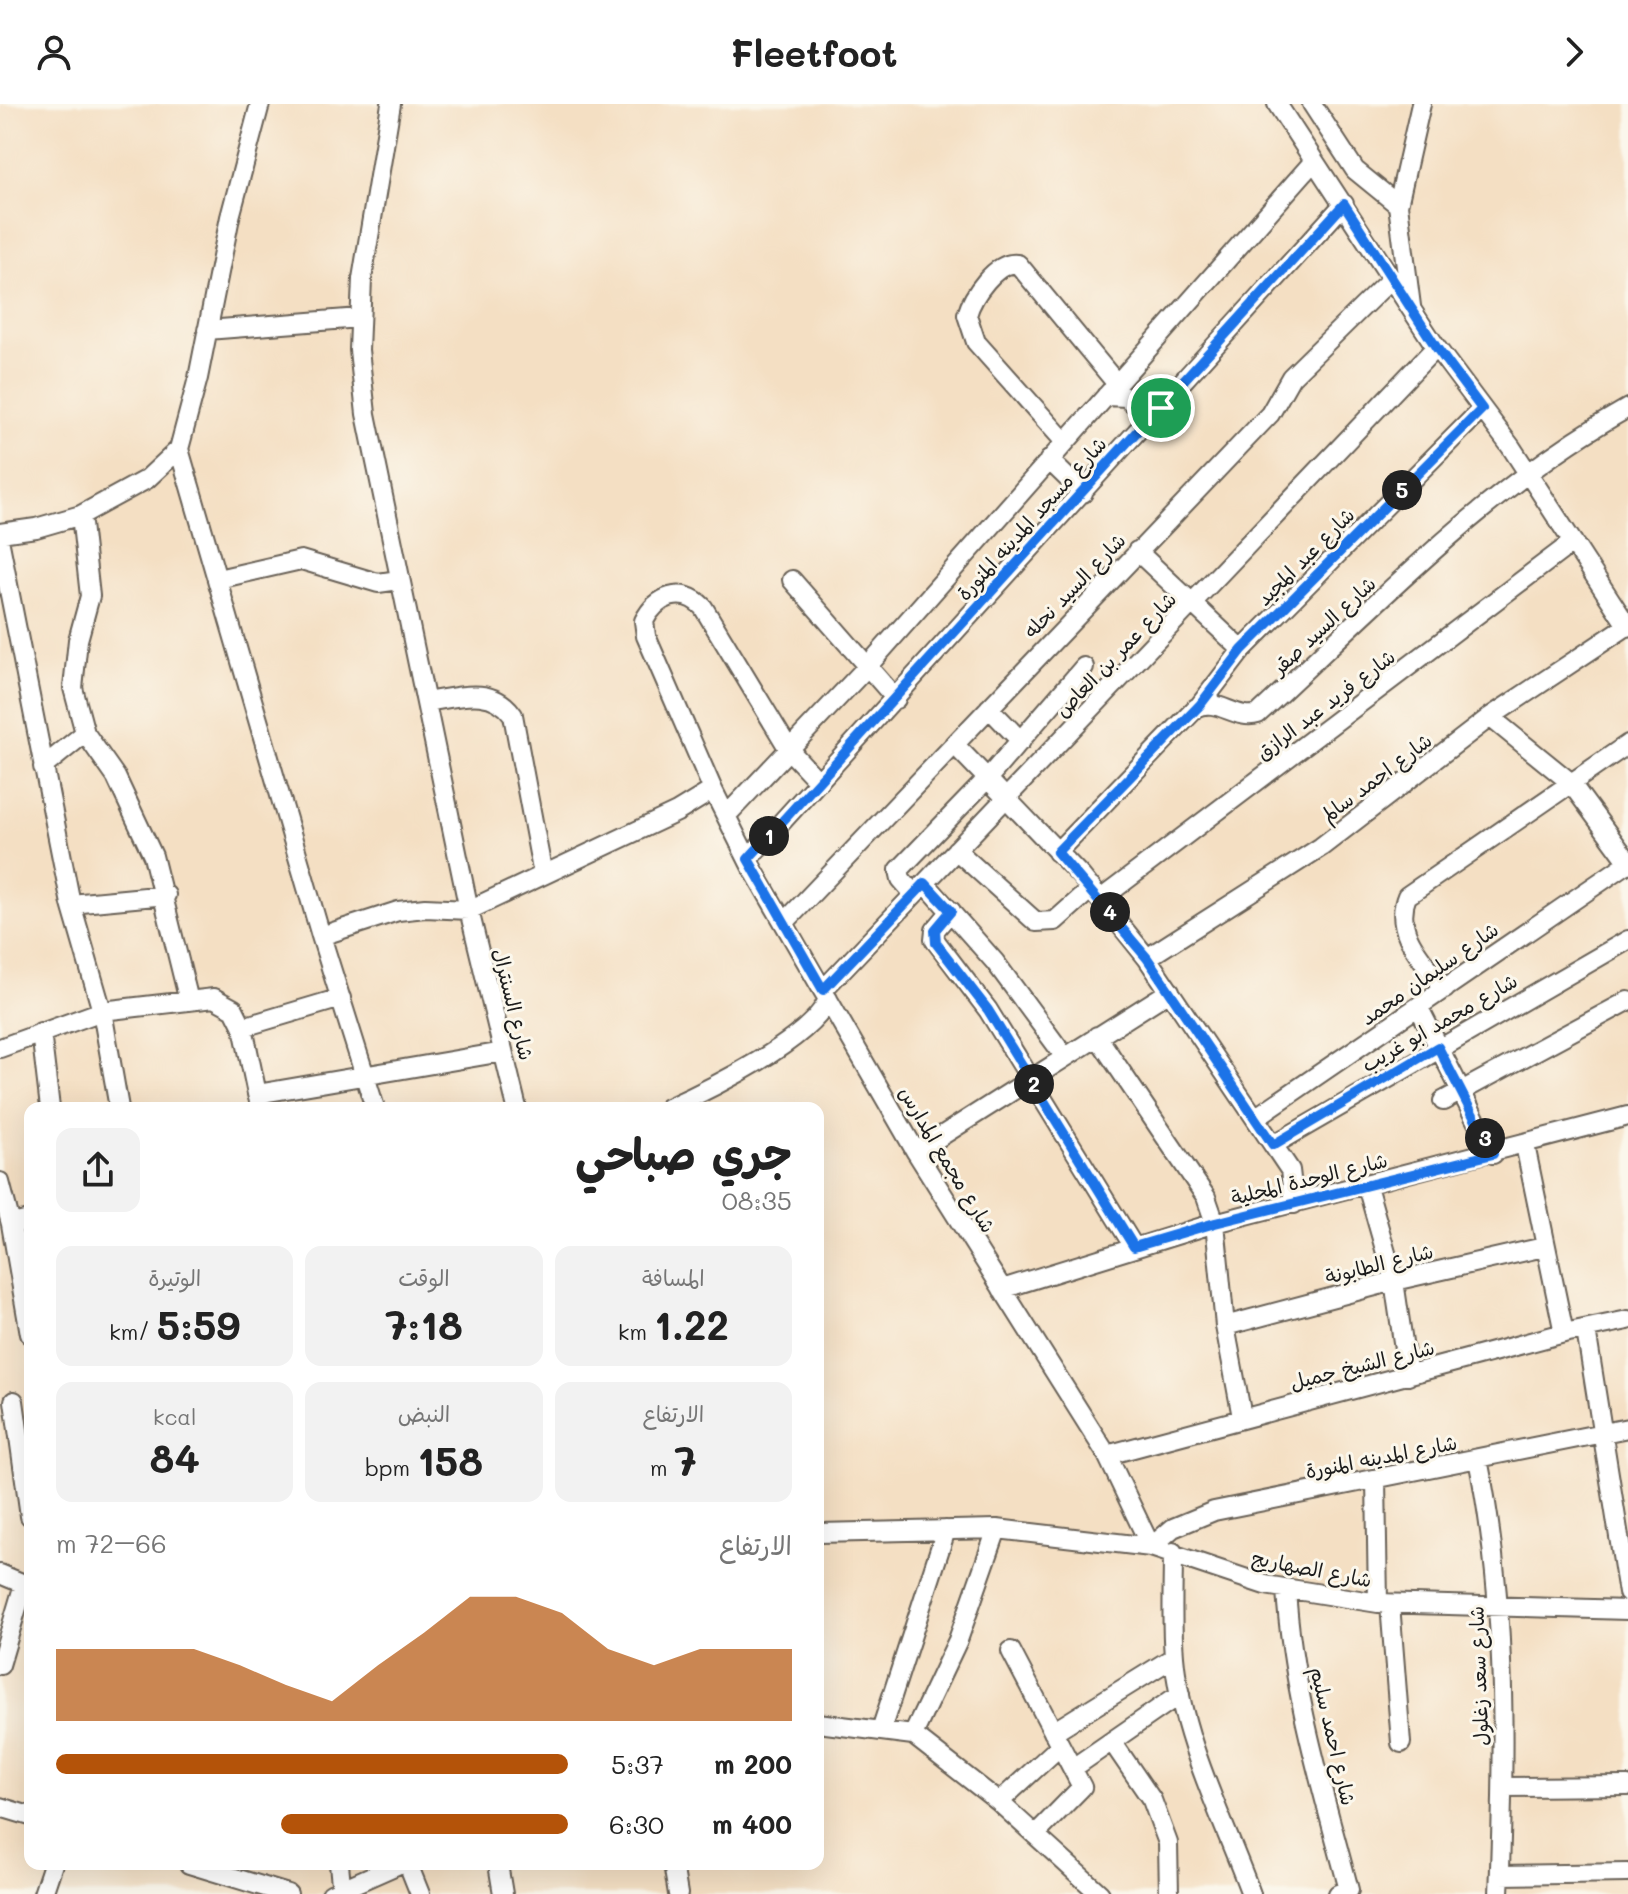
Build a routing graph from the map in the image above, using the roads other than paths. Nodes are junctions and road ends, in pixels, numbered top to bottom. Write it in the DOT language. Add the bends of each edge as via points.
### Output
graph roads {
  1 [pos="260,104"];
  2 [pos="391,104"];
  3 [pos="1277,104"];
  4 [pos="1312,104"];
  5 [pos="1421,104"];
  6 [pos="1314,161"];
  7 [pos="1344,204"];
  8 [pos="1398,205"];
  9 [pos="1392,278"];
  10 [pos="1412,310"];
  11 [pos="360,318"];
  12 [pos="207,330"];
  13 [pos="1436,347"];
  14 [pos="1112,390"];
  15 [pos="1161,408"];
  16 [pos="1628,408"];
  17 [pos="1482,409"];
  18 [pos="1065,442"];
  19 [pos="179,449"];
  20 [pos="1049,460"];
  21 [pos="1528,472"];
  22 [pos="1083,493"];
  23 [pos="81,515"];
  24 [pos="0,533"];
  25 [pos="1573,542"];
  26 [pos="0,544"];
  27 [pos="1137,551"];
  28 [pos="218,579"];
  29 [pos="399,580"];
  30 [pos="792,580"];
  31 [pos="1193,605"];
  32 [pos="1628,626"];
  33 [pos="1242,650"];
  34 [pos="1084,667"];
  35 [pos="866,668"];
  36 [pos="896,699"];
  37 [pos="426,702"];
  38 [pos="1200,705"];
  39 [pos="989,708"];
  40 [pos="1490,717"];
  41 [pos="85,733"];
  42 [pos="1021,741"];
  43 [pos="954,744"];
  44 [pos="1628,744"];
  45 [pos="790,751"];
  46 [pos="43,767"];
  47 [pos="987,779"];
  48 [pos="819,782"];
  49 [pos="1570,782"];
  50 [pos="713,790"];
  51 [pos="1005,798"];
  52 [pos="726,816"];
  53 [pos="956,850"];
  54 [pos="1057,852"];
  55 [pos="748,859"];
  56 [pos="1628,862"];
  57 [pos="543,875"];
  58 [pos="920,888"];
  59 [pos="1096,894"];
  60 [pos="166,895"];
  61 [pos="71,904"];
  62 [pos="469,910"];
  63 [pos="951,911"];
  64 [pos="785,922"];
  65 [pos="321,936"];
  66 [pos="1628,940"];
  67 [pos="1147,958"];
  68 [pos="1445,989"];
  69 [pos="1170,991"];
  70 [pos="825,995"];
  71 [pos="341,998"];
  72 [pos="189,1001"];
  73 [pos="1628,1001"];
  74 [pos="1419,1008"];
  75 [pos="102,1011"];
  76 [pos="243,1027"];
  77 [pos="41,1032"];
  78 [pos="1097,1036"];
  79 [pos="1438,1047"];
  80 [pos="0,1048"];
  81 [pos="503,1052"];
  82 [pos="1065,1057"];
  83 [pos="367,1075"];
  84 [pos="1031,1078"];
  85 [pos="1462,1091"];
  86 [pos="259,1101"];
  87 [pos="1443,1101"];
  88 [pos="49,1102"];
  89 [pos="118,1102"];
  90 [pos="374,1102"];
  91 [pos="516,1102"];
  92 [pos="682,1102"];
  93 [pos="1628,1116"];
  94 [pos="1255,1118"];
  95 [pos="1273,1145"];
  96 [pos="1525,1145"];
  97 [pos="916,1152"];
  98 [pos="1493,1154"];
  99 [pos="0,1182"];
  100 [pos="1367,1186"];
  101 [pos="1294,1204"];
  102 [pos="21,1222"];
  103 [pos="1215,1223"];
  104 [pos="1134,1247"];
  105 [pos="1544,1247"];
  106 [pos="24,1259"];
  107 [pos="1394,1281"];
  108 [pos="1002,1289"];
  109 [pos="1628,1320"];
  110 [pos="1225,1326"];
  111 [pos="1586,1330"];
  112 [pos="1564,1333"];
  113 [pos="1408,1376"];
  114 [pos="15,1399"];
  115 [pos="1242,1417"];
  116 [pos="1628,1428"];
  117 [pos="1603,1433"];
  118 [pos="1107,1455"];
  119 [pos="1478,1459"];
  120 [pos="24,1469"];
  121 [pos="1376,1479"];
  122 [pos="997,1529"];
  123 [pos="946,1530"];
  124 [pos="824,1533"];
  125 [pos="1151,1547"];
  126 [pos="1173,1552"];
  127 [pos="0,1574"];
  128 [pos="24,1585"];
  129 [pos="1286,1589"];
  130 [pos="1628,1593"];
  131 [pos="24,1595"];
  132 [pos="1384,1604"];
  133 [pos="1499,1607"];
  134 [pos="1628,1610"];
  135 [pos="1011,1651"];
  136 [pos="1174,1657"];
  137 [pos="0,1665"];
  138 [pos="1180,1694"];
  139 [pos="824,1724"];
  140 [pos="881,1730"];
  141 [pos="913,1735"];
  142 [pos="1057,1739"];
  143 [pos="1113,1743"];
  144 [pos="1401,1743"];
  145 [pos="1073,1768"];
  146 [pos="1628,1786"];
  147 [pos="1503,1787"];
  148 [pos="999,1802"];
  149 [pos="0,1807"];
  150 [pos="24,1814"];
  151 [pos="1035,1835"];
  152 [pos="51,1870"];
  153 [pos="209,1870"];
  154 [pos="339,1870"];
  155 [pos="386,1870"];
  156 [pos="410,1870"];
  157 [pos="499,1870"];
  158 [pos="674,1870"];
  159 [pos="1628,1873"];
  160 [pos="1500,1875"];
  161 [pos="1344,1892"];
  162 [pos="338,1893"];
  163 [pos="43,1894"];
  164 [pos="288,1894"];
  165 [pos="420,1894"];
  166 [pos="503,1894"];
  167 [pos="678,1894"];
  168 [pos="1100,1894"];
  169 [pos="1169,1894"];
  170 [pos="1251,1894"];
  171 [pos="1499,1894"];
  1 -- 12 [label="street"];
  2 -- 11 [label="street, شارع السنترال"];
  3 -- 6 [label="street"];
  4 -- 8 [label="street" via="1355,170"];
  5 -- 8 [label="street"];
  6 -- 7 [label="street"];
  6 -- 14 [label="street"];
  7 -- 9 [label="street"];
  7 -- 15 [label="street, شارع مسجد المدينه المنورة"];
  8 -- 10 [label="street"];
  9 -- 10 [label="street"];
  9 -- 27 [label="street, شارع السيد نحله" via="1291,377 1270,414"];
  10 -- 13 [label="street"];
  11 -- 12 [label="street"];
  11 -- 29 [label="street, شارع السنترال" via="366,414"];
  12 -- 19 [label="street"];
  13 -- 17 [label="street"];
  13 -- 31 [label="street, شارع عمر بن العاص"];
  14 -- 15 [label="street" via="1143,412"];
  14 -- 18 [label="street"];
  14 -- 18 [label="street" via="1018,264 1006,265 978,291 967,315 976,342"];
  15 -- 22 [label="street, شارع مسجد المدينه المنورة"];
  16 -- 21 [label="street, شارع السيد صقر"];
  17 -- 21 [label="street"];
  17 -- 33 [label="street, شارع عبد المجيد"];
  18 -- 20 [label="street"];
  19 -- 23 [label="street" via="147,479"];
  19 -- 28 [label="street"];
  20 -- 22 [label="street"];
  20 -- 35 [label="street"];
  21 -- 25 [label="street"];
  21 -- 38 [label="street, شارع السيد صقر" via="1258,714 1240,716 1212,704"];
  22 -- 36 [label="street, شارع مسجد المدينه المنورة"];
  23 -- 24 [label="street"];
  23 -- 41 [label="street" via="90,596 73,688"];
  25 -- 32 [label="street"];
  25 -- 59 [label="street, شارع فريد عبد الرازق"];
  26 -- 46 [label="street"];
  27 -- 31 [label="street"];
  27 -- 39 [label="street, شارع السيد نحله"];
  28 -- 29 [label="street" via="301,560 378,583"];
  28 -- 65 [label="street"];
  29 -- 37 [label="street, شارع السنترال"];
  30 -- 35 [label="street"];
  31 -- 33 [label="street"];
  31 -- 51 [label="street, شارع عمر بن العاص"];
  32 -- 40 [label="street, شارع احمد سالم"];
  33 -- 38 [label="street, شارع عبد المجيد"];
  34 -- 42 [label="street"];
  35 -- 36 [label="street"];
  35 -- 45 [label="street"];
  36 -- 48 [label="street, شارع مسجد المدينه المنورة"];
  37 -- 57 [label="street" via="484,695 504,703 513,715"];
  37 -- 62 [label="street, شارع السنترال"];
  38 -- 54 [label="street"];
  39 -- 42 [label="street"];
  39 -- 43 [label="street, شارع السيد نحله"];
  40 -- 49 [label="street"];
  40 -- 67 [label="street, شارع احمد سالم" via="1321,847"];
  41 -- 46 [label="street"];
  41 -- 60 [label="street" via="136,815"];
  42 -- 47 [label="street"];
  43 -- 47 [label="street"];
  43 -- 64 [label="street, شارع السيد نحله"];
  44 -- 49 [label="street"];
  45 -- 48 [label="street, شارع مجمع المدارس"];
  45 -- 50 [label="street, شارع مجمع المدارس" via="703,607 687,595 659,600 644,621 646,636"];
  45 -- 52 [label="street"];
  46 -- 61 [label="street"];
  47 -- 51 [label="street"];
  47 -- 58 [label="street" via="899,870 901,879"];
  48 -- 55 [label="street, شارع مسجد المدينه المنورة"];
  49 -- 56 [label="street"];
  49 -- 68 [label="street" via="1407,896 1401,910 1404,929"];
  50 -- 52 [label="street, شارع مجمع المدارس"];
  50 -- 57 [label="street"];
  51 -- 53 [label="street, شارع عمر بن العاص"];
  51 -- 54 [label="street"];
  52 -- 55 [label="street, شارع مجمع المدارس"];
  53 -- 58 [label="street, شارع عمر بن العاص"];
  53 -- 59 [label="street, شارع فريد عبد الرازق" via="1036,922 1055,921"];
  54 -- 59 [label="street"];
  55 -- 64 [label="street, شارع مجمع المدارس"];
  56 -- 68 [label="street, شارع سليمان محمد"];
  57 -- 62 [label="street"];
  58 -- 63 [label="street"];
  58 -- 70 [label="street, شارع عمر بن العاص"];
  59 -- 67 [label="street"];
  60 -- 61 [label="street"];
  60 -- 72 [label="street"];
  61 -- 75 [label="street"];
  62 -- 65 [label="street" via="398,911"];
  62 -- 81 [label="street, شارع السنترال"];
  63 -- 82 [label="street"];
  63 -- 84 [label="street" via="934,939"];
  64 -- 70 [label="street, شارع مجمع المدارس"];
  65 -- 71 [label="street"];
  66 -- 79 [label="street, شارع محمد ابو غريب"];
  67 -- 69 [label="street"];
  68 -- 74 [label="street, شارع سليمان محمد"];
  69 -- 78 [label="street"];
  69 -- 94 [label="street"];
  70 -- 92 [label="street, شارع عمر بن العاص" via="823,1011 811,1023 768,1054"];
  70 -- 97 [label="street, شارع مجمع المدارس"];
  71 -- 76 [label="street"];
  71 -- 83 [label="street"];
  72 -- 75 [label="street"];
  72 -- 76 [label="street" via="224,1001"];
  73 -- 85 [label="street"];
  74 -- 79 [label="street"];
  74 -- 94 [label="street, شارع سليمان محمد"];
  75 -- 77 [label="street"];
  75 -- 89 [label="street"];
  76 -- 86 [label="street"];
  77 -- 80 [label="street"];
  77 -- 88 [label="street"];
  78 -- 82 [label="street"];
  78 -- 103 [label="street" via="1206,1197"];
  79 -- 85 [label="street"];
  79 -- 95 [label="street, شارع محمد ابو غريب"];
  81 -- 83 [label="street"];
  81 -- 91 [label="street, شارع السنترال"];
  82 -- 84 [label="street"];
  83 -- 86 [label="street"];
  83 -- 90 [label="street"];
  84 -- 97 [label="street"];
  84 -- 104 [label="street"];
  85 -- 87 [label="street"];
  85 -- 98 [label="street"];
  93 -- 96 [label="street, شارع الوحدة المحلية"];
  94 -- 95 [label="street"];
  95 -- 101 [label="street" via="1290,1170"];
  96 -- 98 [label="street, شارع الوحدة المحلية"];
  96 -- 105 [label="street"];
  97 -- 108 [label="street, شارع مجمع المدارس"];
  98 -- 100 [label="street, شارع الوحدة المحلية"];
  99 -- 102 [label="street"];
  100 -- 101 [label="street, شارع الوحدة المحلية"];
  100 -- 107 [label="street"];
  101 -- 103 [label="street, شارع الوحدة المحلية"];
  102 -- 106 [label="street"];
  103 -- 104 [label="street, شارع الوحدة المحلية"];
  103 -- 110 [label="street"];
  104 -- 108 [label="street, شارع الوحدة المحلية"];
  105 -- 107 [label="street, شارع الطابونة"];
  105 -- 112 [label="street"];
  107 -- 110 [label="street, شارع الطابونة"];
  107 -- 113 [label="street"];
  108 -- 118 [label="street, شارع مجمع المدارس"];
  109 -- 111 [label="street, شارع الشيخ جميل"];
  110 -- 115 [label="street"];
  111 -- 112 [label="street, شارع الشيخ جميل"];
  111 -- 117 [label="street"];
  112 -- 113 [label="street, شارع الشيخ جميل"];
  113 -- 115 [label="street, شارع الشيخ جميل"];
  114 -- 120 [label="street"];
  115 -- 118 [label="street, شارع الشيخ جميل"];
  116 -- 117 [label="street, شارع المدينه المنورة"];
  117 -- 119 [label="street, شارع المدينه المنورة"];
  117 -- 130 [label="street"];
  118 -- 125 [label="street, شارع مجمع المدارس"];
  119 -- 121 [label="street, شارع المدينه المنورة"];
  119 -- 133 [label="street, شارع سعد زغلول"];
  121 -- 125 [label="street, شارع المدينه المنورة" via="1214,1511 1173,1528"];
  121 -- 132 [label="street"];
  122 -- 123 [label="street, شارع الصهاريج"];
  122 -- 125 [label="street, شارع الصهاريج"];
  122 -- 141 [label="street" via="958,1640"];
  123 -- 124 [label="street, شارع الصهاريج"];
  123 -- 140 [label="street"];
  125 -- 126 [label="street, شارع الصهاريج"];
  126 -- 129 [label="street, شارع الصهاريج"];
  126 -- 136 [label="street"];
  127 -- 128 [label="street"];
  129 -- 132 [label="street, شارع الصهاريج"];
  129 -- 161 [label="street, شارع احمد سليم" via="1300,1694"];
  131 -- 137 [label="street"];
  132 -- 133 [label="street, شارع الصهاريج"];
  132 -- 144 [label="street"];
  133 -- 134 [label="street, شارع الصهاريج"];
  133 -- 147 [label="street, شارع سعد زغلول"];
  135 -- 142 [label="street"];
  136 -- 138 [label="street"];
  136 -- 142 [label="street"];
  138 -- 143 [label="street"];
  138 -- 170 [label="street"];
  139 -- 140 [label="street"];
  140 -- 141 [label="street"];
  141 -- 148 [label="street"];
  142 -- 145 [label="street"];
  142 -- 148 [label="street"];
  143 -- 145 [label="street"];
  143 -- 169 [label="street" via="1152,1800 1168,1843"];
  145 -- 151 [label="street" via="1082,1789"];
  146 -- 147 [label="street"];
  147 -- 160 [label="street, شارع سعد زغلول"];
  148 -- 151 [label="street"];
  149 -- 150 [label="street"];
  151 -- 168 [label="street"];
  152 -- 163 [label="street"];
  153 -- 164 [label="street"];
  154 -- 162 [label="street"];
  155 -- 162 [label="street"];
  156 -- 165 [label="street"];
  157 -- 166 [label="street"];
  158 -- 167 [label="street"];
  159 -- 160 [label="street"];
  160 -- 171 [label="street, شارع سعد زغلول"];
}
